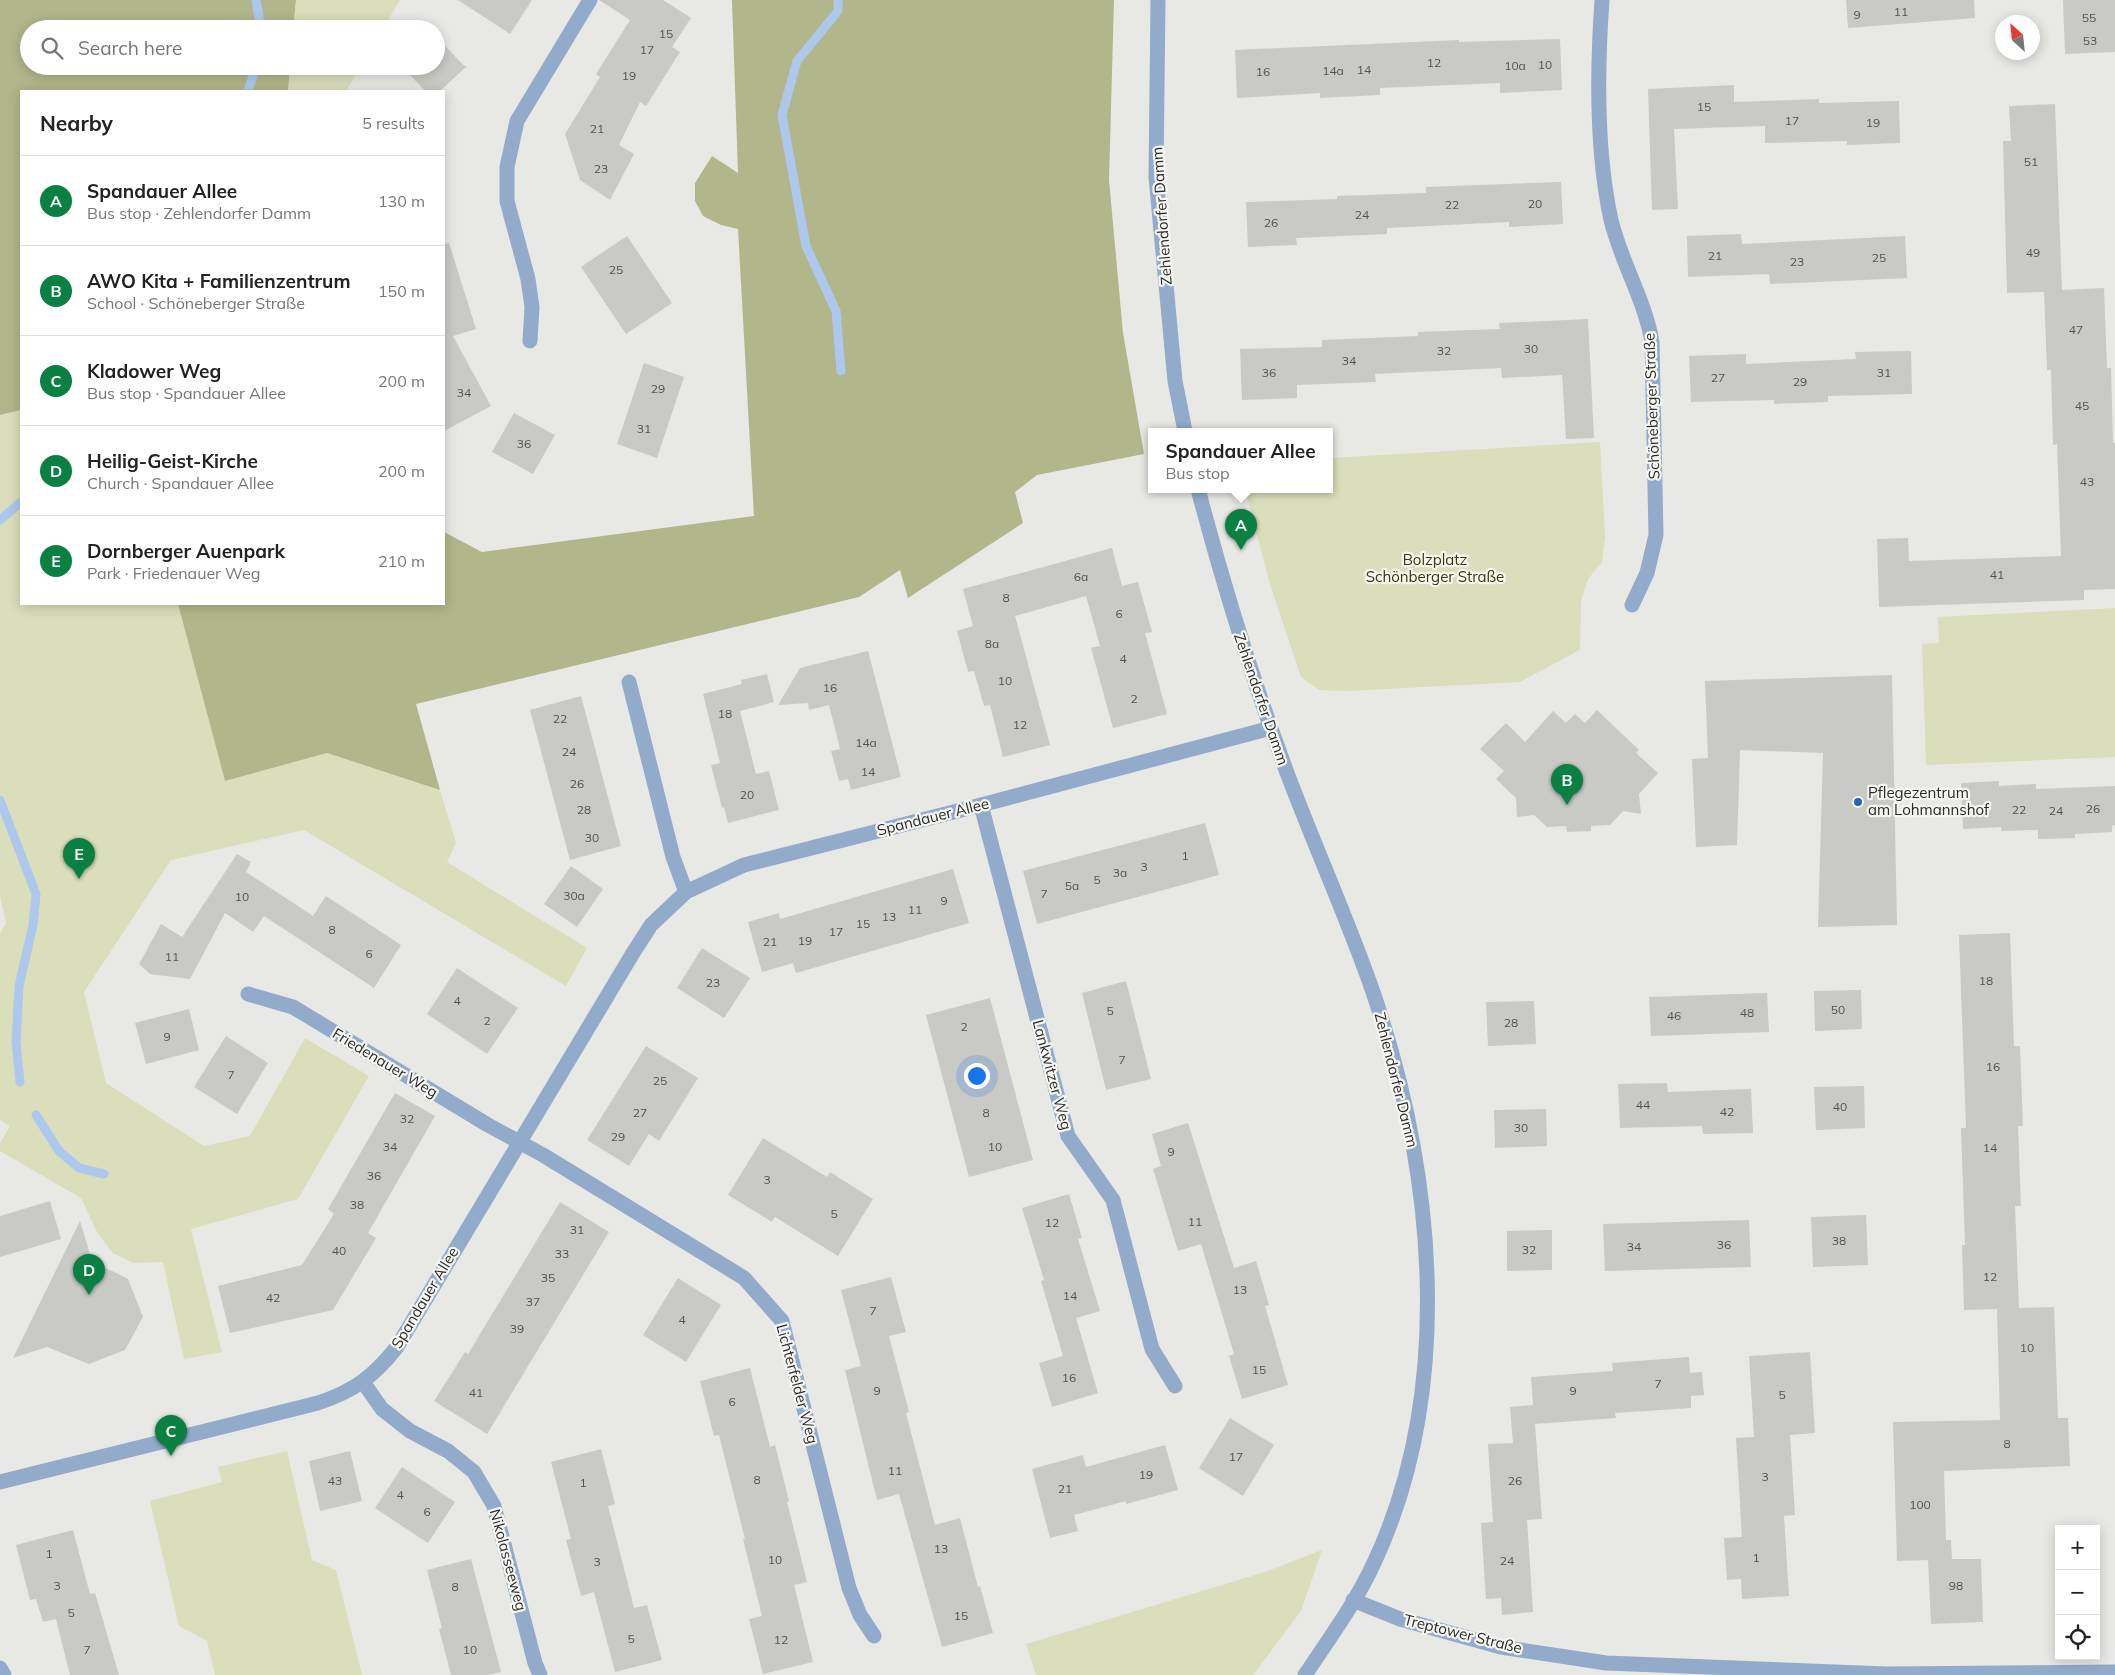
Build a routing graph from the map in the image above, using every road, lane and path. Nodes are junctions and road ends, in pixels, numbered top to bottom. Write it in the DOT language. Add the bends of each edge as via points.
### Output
graph roads {
  1 [pos="590,0"];
  2 [pos="1158,0"];
  3 [pos="1602,0"];
  4 [pos="530,341"];
  5 [pos="1184,428"];
  6 [pos="1199,493"];
  7 [pos="1632,605"];
  8 [pos="630,682"];
  9 [pos="1271,728"];
  10 [pos="981,805"];
  11 [pos="686,892"];
  12 [pos="248,994"];
  13 [pos="519,1142"];
  14 [pos="363,1382"];
  15 [pos="1175,1386"];
  16 [pos="0,1482"];
  17 [pos="1353,1600"];
  18 [pos="874,1636"];
  19 [pos="0,1668"];
  20 [pos="1654,1670"];
  21 [pos="2115,1672"];
  22 [pos="4,1675"];
  23 [pos="540,1675"];
  24 [pos="1305,1675"];
  1 -- 4 [label="street" via="517,122 507,167 507,201 528,279 532,307"];
  2 -- 5 [label="street, Zehlendorfer Damm" via="1156,177 1175,381"];
  3 -- 7 [label="street, Schöneberger Straße" via="1600,152 1611,221 1648,322 1652,342 1656,535 1648,573"];
  6 -- 9 [label="street, Zehlendorfer Damm" via="1234,621"];
  8 -- 11 [label="street" via="674,857"];
  9 -- 10 [label="street, Spandauer Allee"];
  9 -- 17 [label="street, Zehlendorfer Damm" via="1374,994 1409,1123 1420,1189 1426,1273 1426,1339 1417,1427 1393,1516 1374,1564"];
  10 -- 11 [label="street, Spandauer Allee" via="744,865"];
  10 -- 15 [label="street, Lankwitzer Weg" via="1068,1136 1113,1200 1152,1349"];
  11 -- 13 [label="street, Spandauer Allee" via="651,925"];
  12 -- 13 [label="street, Friedenauer Weg" via="293,1007"];
  13 -- 14 [label="street, Spandauer Allee" via="397,1347"];
  13 -- 18 [label="street, Lichterfelder Weg" via="744,1278 782,1321 849,1588 860,1615"];
  14 -- 16 [label="street, Spandauer Allee" via="342,1395 318,1403"];
  14 -- 23 [label="street, Nikolasseeweg" via="382,1409 410,1430 448,1451 474,1472 494,1506"];
  17 -- 20 [label="street, Treptower Straße" via="1400,1619 1501,1647"];
  17 -- 24 [label="street, Zehlendorfer Damm"];
  19 -- 22 [label="street"];
  20 -- 21 [label="street, Treptower Straße" via="1886,1674"];
}
